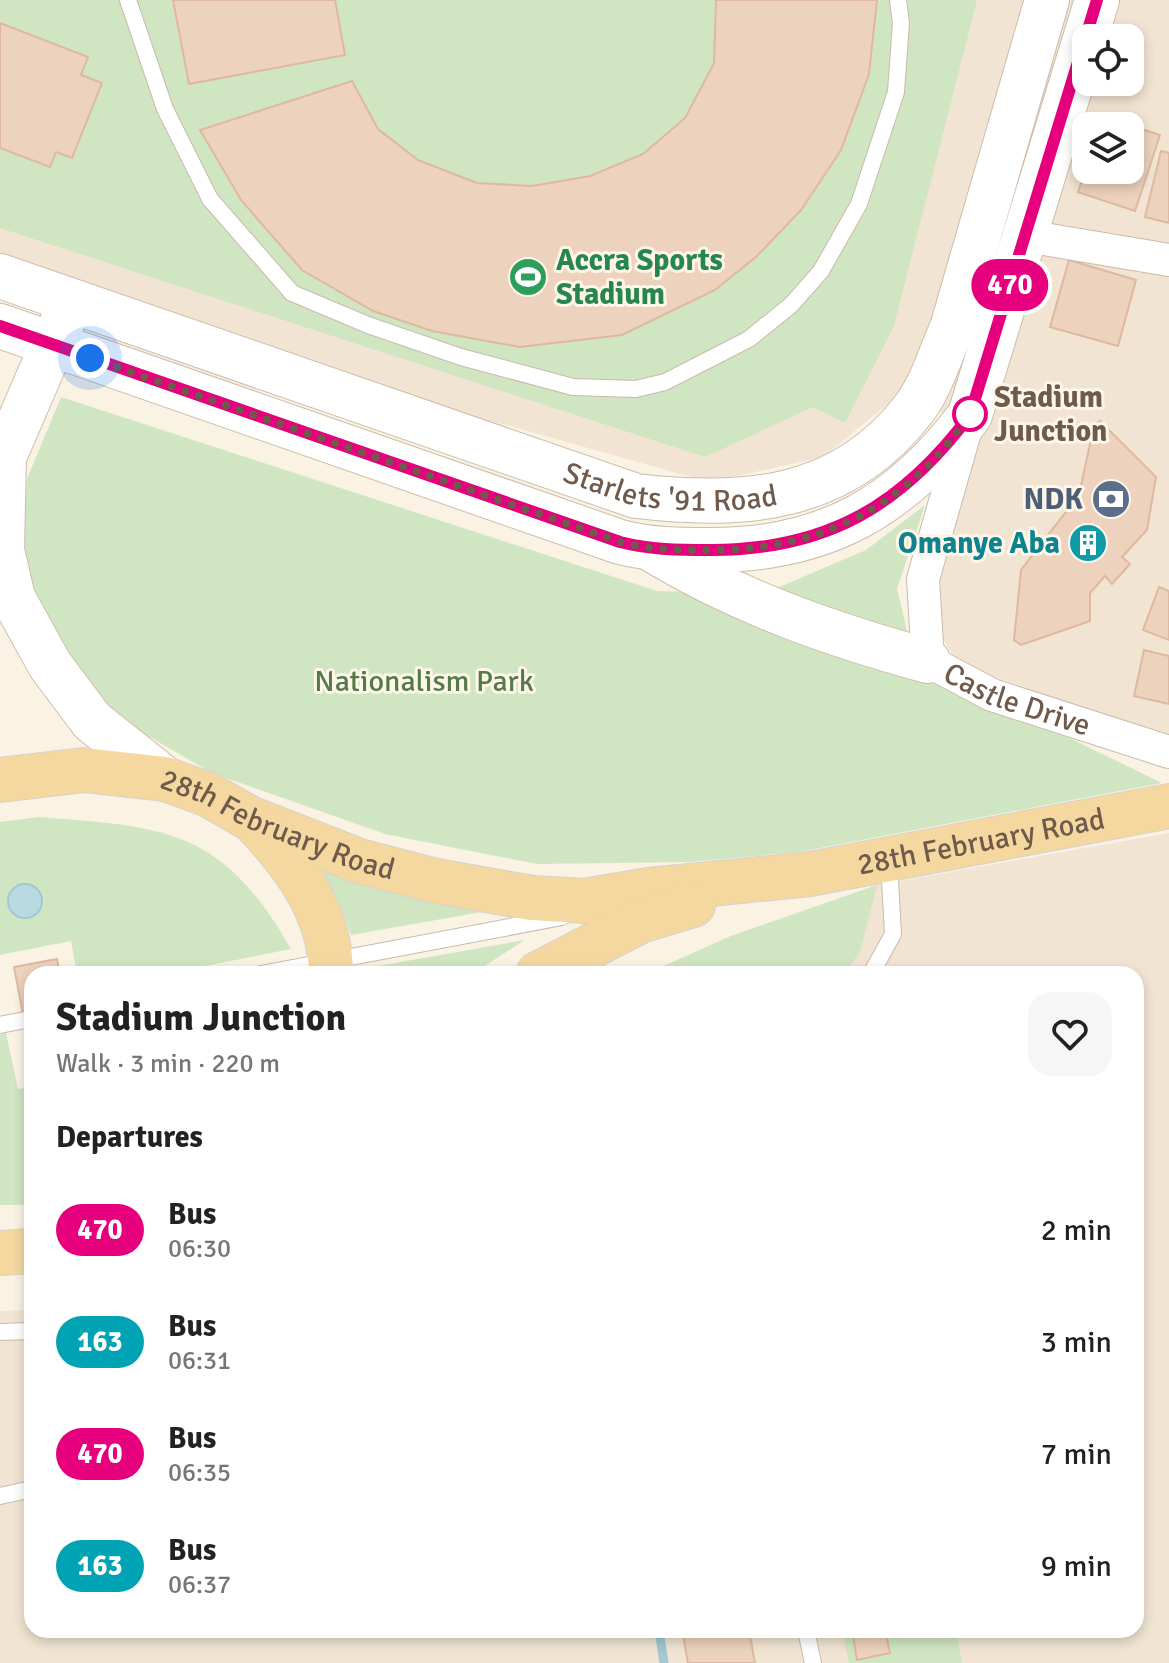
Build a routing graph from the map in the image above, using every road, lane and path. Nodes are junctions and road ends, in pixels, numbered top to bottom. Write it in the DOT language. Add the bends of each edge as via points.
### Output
graph roads {
  1 [pos="128,0"];
  2 [pos="898,0"];
  3 [pos="1047,0"];
  4 [pos="1097,0"];
  5 [pos="1026,236"];
  6 [pos="1169,260"];
  7 [pos="10,279"];
  8 [pos="71,301"];
  9 [pos="1,330"];
  10 [pos="72,352"];
  11 [pos="404,414"];
  12 [pos="970,415"];
  13 [pos="387,461"];
  14 [pos="654,550"];
  15 [pos="928,661"];
  16 [pos="1169,752"];
  17 [pos="165,779"];
  18 [pos="0,780"];
  19 [pos="1169,806"];
  20 [pos="249,818"];
  21 [pos="889,857"];
  22 [pos="795,876"];
  23 [pos="331,966"];
  24 [pos="336,966"];
  25 [pos="553,966"];
  26 [pos="875,966"];
  27 [pos="24,1020"];
  28 [pos="0,1025"];
  29 [pos="24,1252"];
  30 [pos="0,1253"];
  31 [pos="24,1331"];
  32 [pos="0,1332"];
  33 [pos="24,1491"];
  34 [pos="0,1496"];
  35 [pos="808,1638"];
  36 [pos="813,1663"];
  1 -- 2 [label="lane" via="165,109 210,199 292,293 461,357 573,387 636,389 665,382 749,339 791,305 821,271 859,204 896,92"];
  3 -- 11 [label="main road, Starlets '91 Road" via="952,328 914,409 858,460 789,494 744,502 689,502 636,496"];
  4 -- 5 [label="main road, Starlets '91 Road"];
  5 -- 6 [label="street"];
  5 -- 12 [label="main road, Starlets '91 Road"];
  7 -- 8 [label="main road, Starlets '91 Road"];
  7 -- 9 [label="main road"];
  8 -- 10 [label="main road, 28th February Road"];
  8 -- 11 [label="main road, Starlets '91 Road"];
  9 -- 10 [label="main road, Starlets '91 Road"];
  10 -- 13 [label="main road, Starlets '91 Road"];
  10 -- 17 [label="main road, 28th February Road" via="34,394 4,457 2,550 13,598 50,665 92,721"];
  11 -- 13 [label="main road"];
  12 -- 14 [label="main road, Starlets '91 Road" via="917,478 840,528 795,543 741,550"];
  12 -- 15 [label="street, Castle Drive" via="923,579"];
  13 -- 14 [label="main road, Starlets '91 Road"];
  14 -- 15 [label="main road" via="745,600"];
  15 -- 16 [label="street, Castle Drive" via="992,695"];
  17 -- 18 [label="main road" via="84,770"];
  17 -- 20 [label="main road, 28th February Road" via="209,795"];
  19 -- 21 [label="main road, 28th February Road"];
  20 -- 22 [label="main road, 28th February Road" via="359,861 532,898 584,901"];
  20 -- 23 [label="main road" via="289,858 317,907"];
  21 -- 22 [label="main road, 28th February Road"];
  21 -- 26 [label="lane" via="893,934"];
  22 -- 24 [label="lane"];
  22 -- 25 [label="main road, 28th February Road" via="640,921"];
  27 -- 28 [label="lane"];
  29 -- 30 [label="main road"];
  31 -- 32 [label="lane"];
  33 -- 34 [label="lane"];
  35 -- 36 [label="lane"];
}
